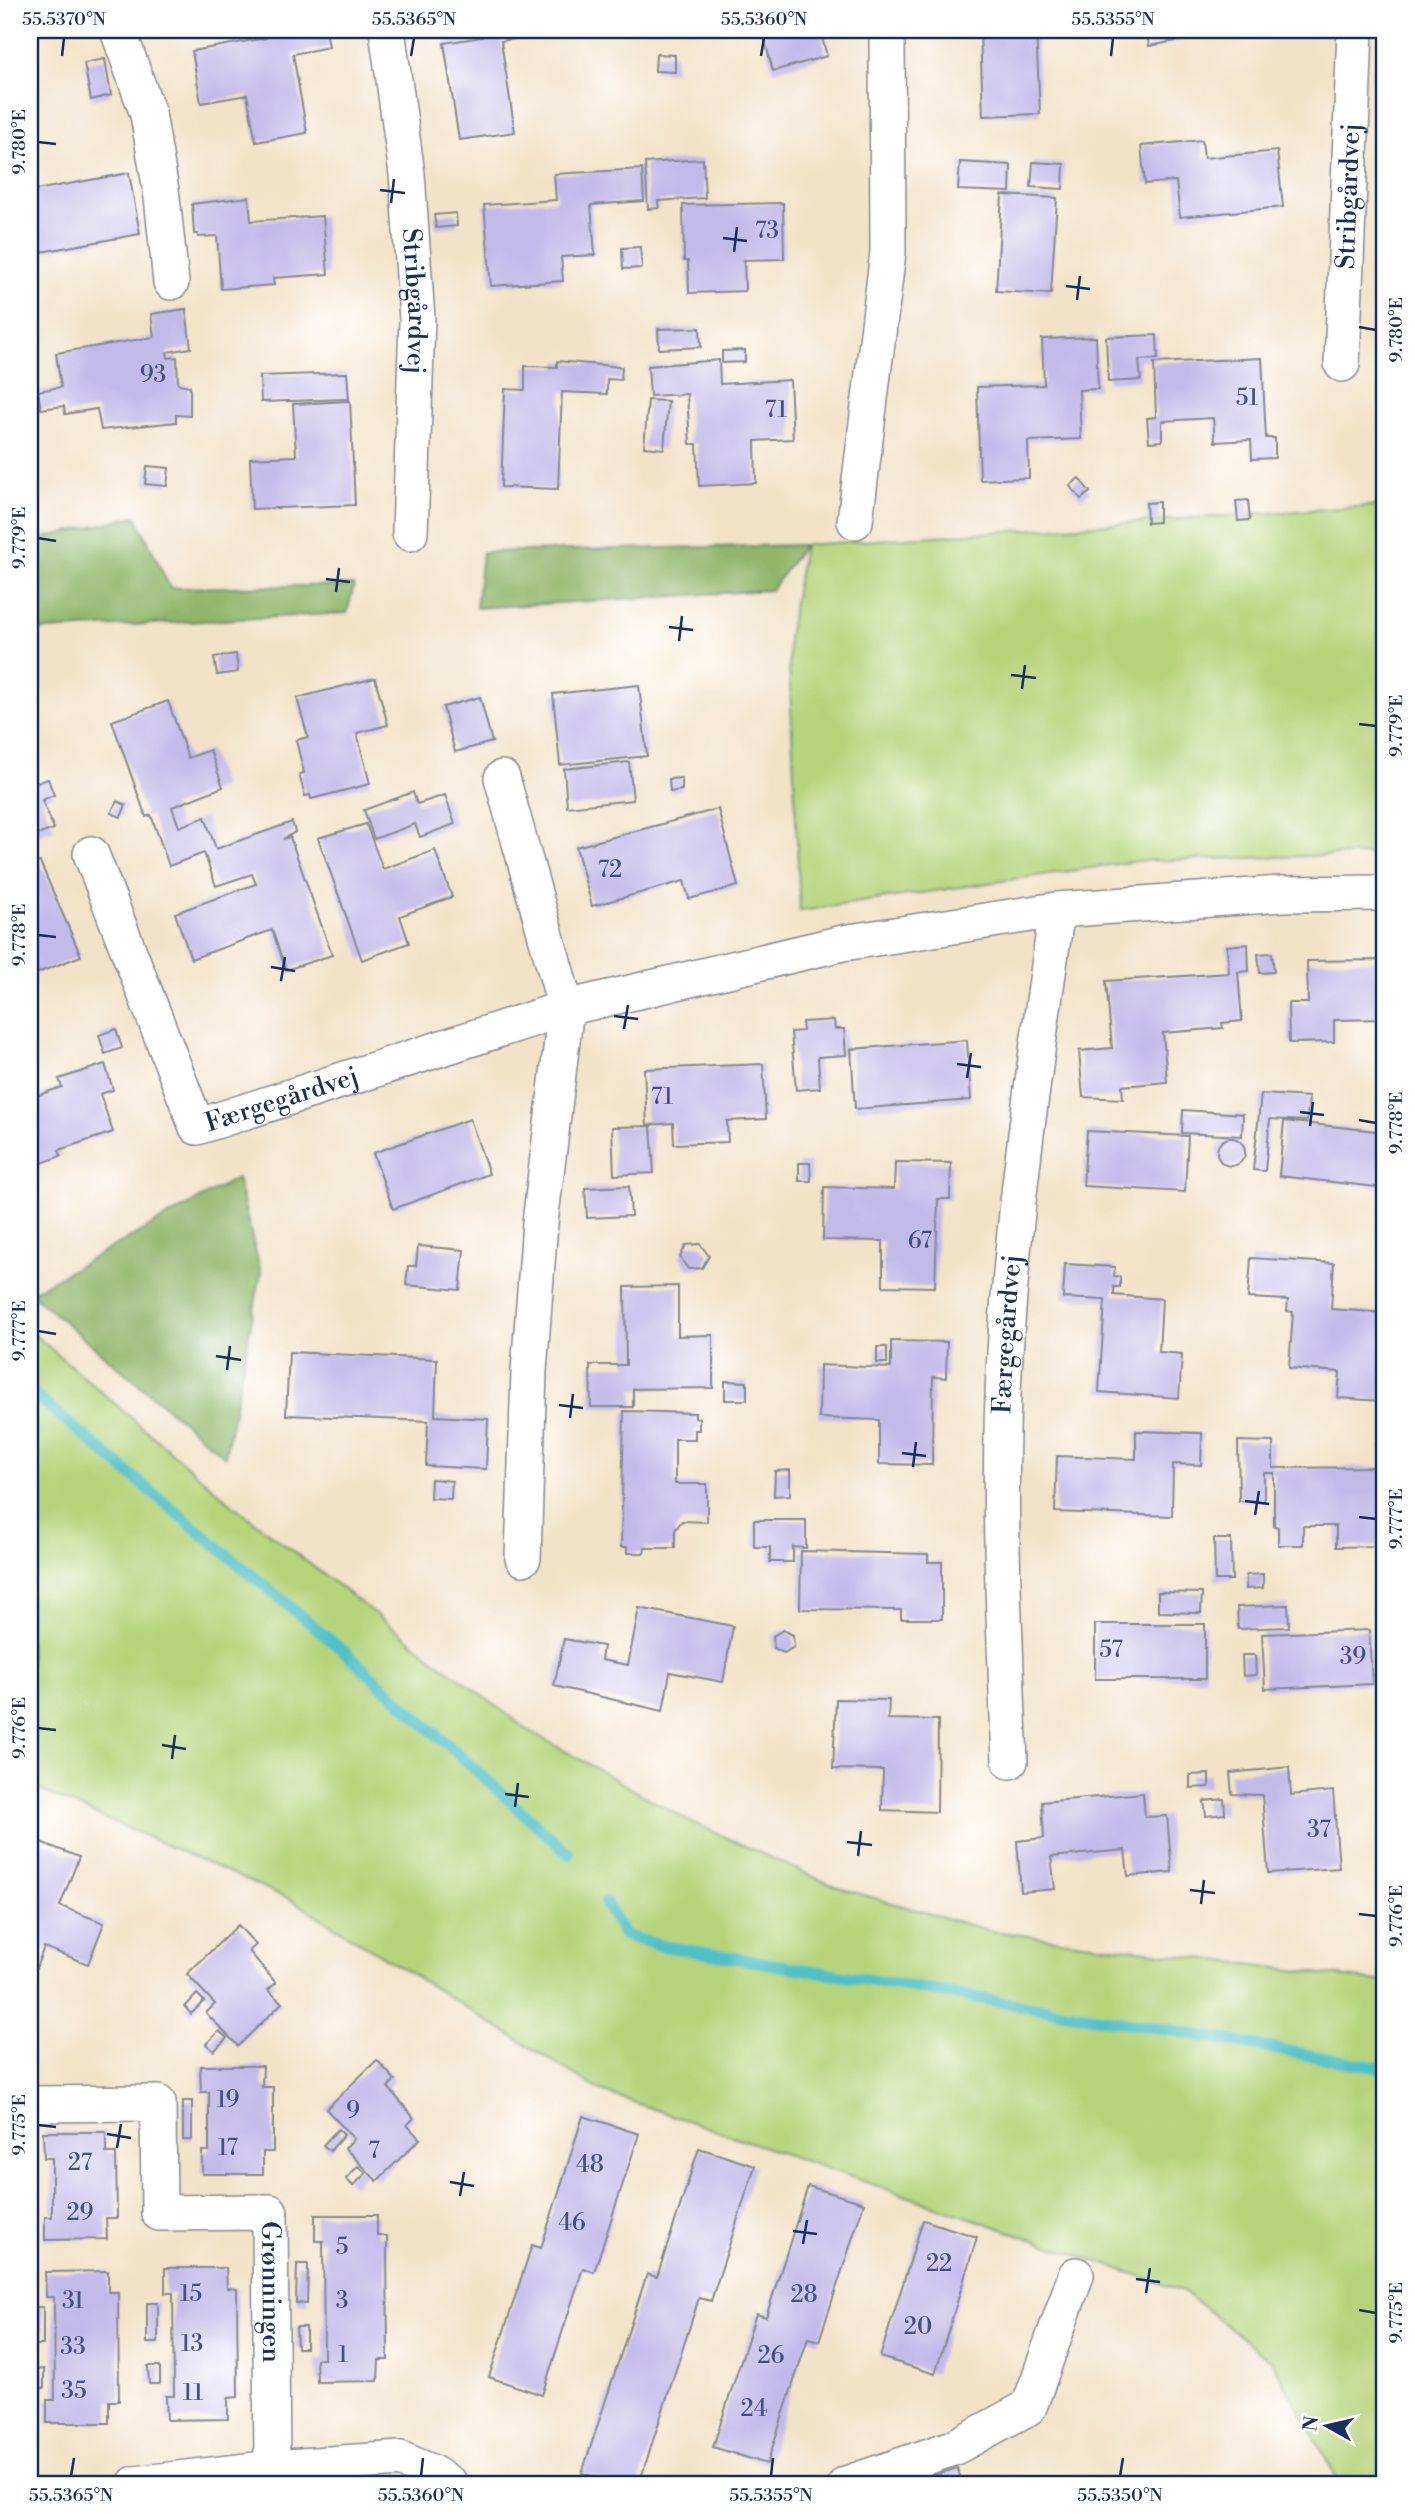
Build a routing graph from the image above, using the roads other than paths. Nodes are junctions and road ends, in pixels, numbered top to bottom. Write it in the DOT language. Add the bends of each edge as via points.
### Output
graph roads {
  1 [pos="118,30"];
  2 [pos="387,30"];
  3 [pos="887,30"];
  4 [pos="1355,30"];
  5 [pos="171,282"];
  6 [pos="1342,364"];
  7 [pos="855,521"];
  8 [pos="410,533"];
  9 [pos="502,778"];
  10 [pos="91,854"];
  11 [pos="1385,893"];
  12 [pos="1057,910"];
  13 [pos="566,1009"];
  14 [pos="523,1558"];
  15 [pos="1010,1761"];
  16 [pos="30,2104"];
  17 [pos="1076,2275"];
  18 [pos="272,2468"];
  19 [pos="135,2484"];
  20 [pos="450,2484"];
  21 [pos="846,2484"];
  1 -- 5 [label="street" via="148,114"];
  2 -- 8 [label="street, Stribgårdvej" via="407,174 417,319"];
  3 -- 7 [label="street" via="888,252"];
  4 -- 6 [label="street, Stribgårdvej"];
  9 -- 13 [label="street"];
  10 -- 13 [label="street, Færgegårdvej" via="197,1127"];
  11 -- 12 [label="street, Færgegårdvej" via="1283,894"];
  12 -- 13 [label="street, Færgegårdvej" via="843,943"];
  12 -- 15 [label="street, Færgegårdvej" via="1025,1132 1005,1354 1001,1567"];
  13 -- 14 [label="street" via="540,1223"];
  16 -- 18 [label="street, Grønningen" via="158,2103 159,2213 270,2212"];
  17 -- 21 [label="street" via="1029,2407 953,2448"];
  18 -- 19 [label="street"];
  18 -- 20 [label="street" via="400,2459"];
}
